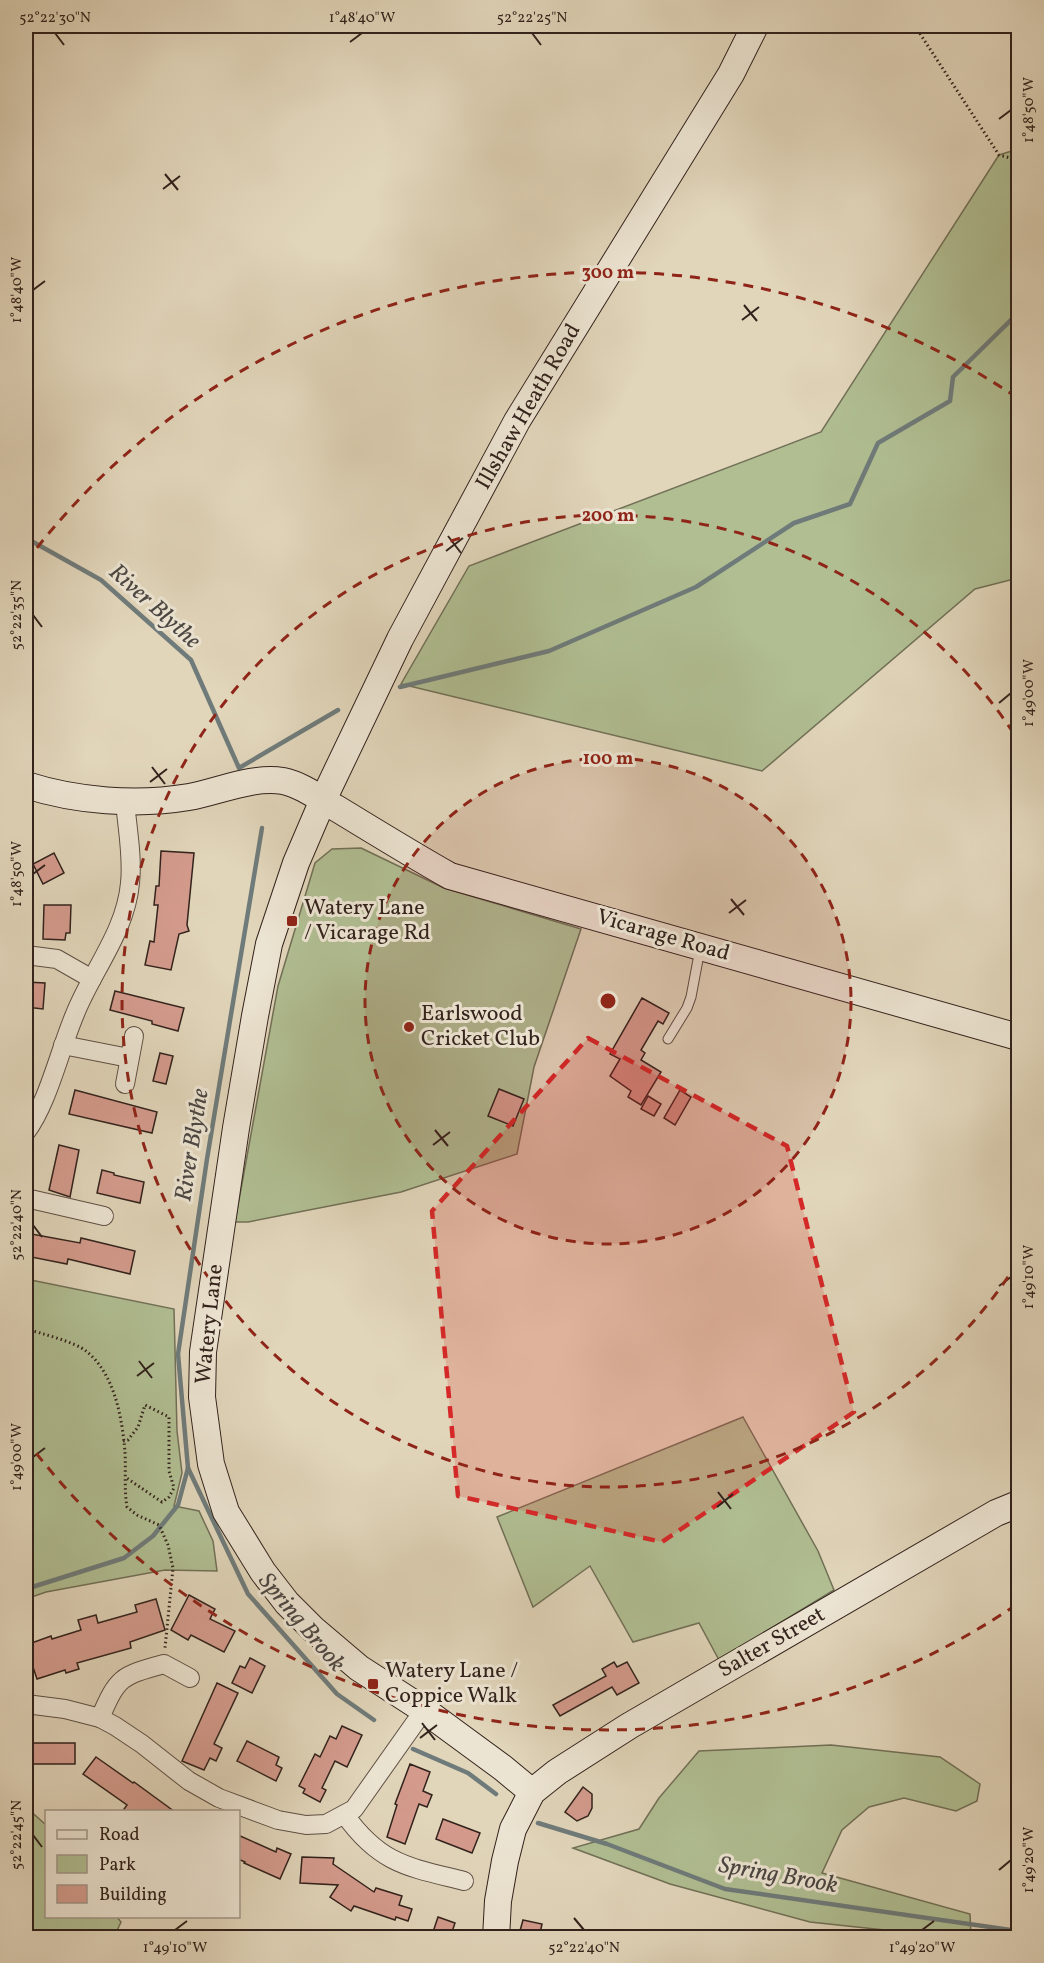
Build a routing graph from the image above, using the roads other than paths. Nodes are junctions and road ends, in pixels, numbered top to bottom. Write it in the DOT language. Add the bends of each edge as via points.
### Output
graph roads {
  1 [pos="755,26"];
  2 [pos="26,784"];
  3 [pos="125,801"];
  4 [pos="323,801"];
  5 [pos="700,946"];
  6 [pos="26,955"];
  7 [pos="92,979"];
  8 [pos="134,1035"];
  9 [pos="1018,1037"];
  10 [pos="668,1039"];
  11 [pos="63,1045"];
  12 [pos="129,1058"];
  13 [pos="125,1084"];
  14 [pos="26,1132"];
  15 [pos="26,1197"];
  16 [pos="104,1216"];
  17 [pos="1018,1504"];
  18 [pos="190,1678"];
  19 [pos="26,1704"];
  20 [pos="424,1710"];
  21 [pos="100,1718"];
  22 [pos="532,1792"];
  23 [pos="345,1815"];
  24 [pos="464,1881"];
  25 [pos="496,1938"];
  1 -- 4 [label="street, Illshaw Heath Road" via="731,74 517,421 400,639"];
  2 -- 3 [label="street, Vicarage Road" via="45,791"];
  3 -- 4 [label="street, Vicarage Road" via="188,797 264,781 296,784"];
  3 -- 7 [label="street" via="130,883 120,924"];
  4 -- 5 [label="street, Vicarage Road" via="450,876"];
  4 -- 20 [label="street, Watery Lane" via="296,863 267,955 208,1312 202,1397 212,1464 226,1512 263,1572 313,1629 359,1668"];
  5 -- 9 [label="street, Vicarage Road"];
  5 -- 10 [label="lane" via="691,997"];
  6 -- 7 [label="street" via="57,959"];
  7 -- 11 [label="street"];
  8 -- 12 [label="street"];
  11 -- 12 [label="street"];
  11 -- 14 [label="street" via="40,1108"];
  12 -- 13 [label="street"];
  15 -- 16 [label="street"];
  17 -- 22 [label="street, Salter Street" via="996,1513 630,1726"];
  18 -- 21 [label="street" via="164,1664 129,1673 112,1690"];
  19 -- 21 [label="street"];
  20 -- 22 [label="street, Watery Lane"];
  20 -- 23 [label="street" via="354,1809"];
  21 -- 23 [label="street" via="219,1798 278,1820 306,1825 326,1824"];
  22 -- 25 [label="street" via="513,1829 505,1861"];
  23 -- 24 [label="street" via="358,1834 389,1859"];
}
